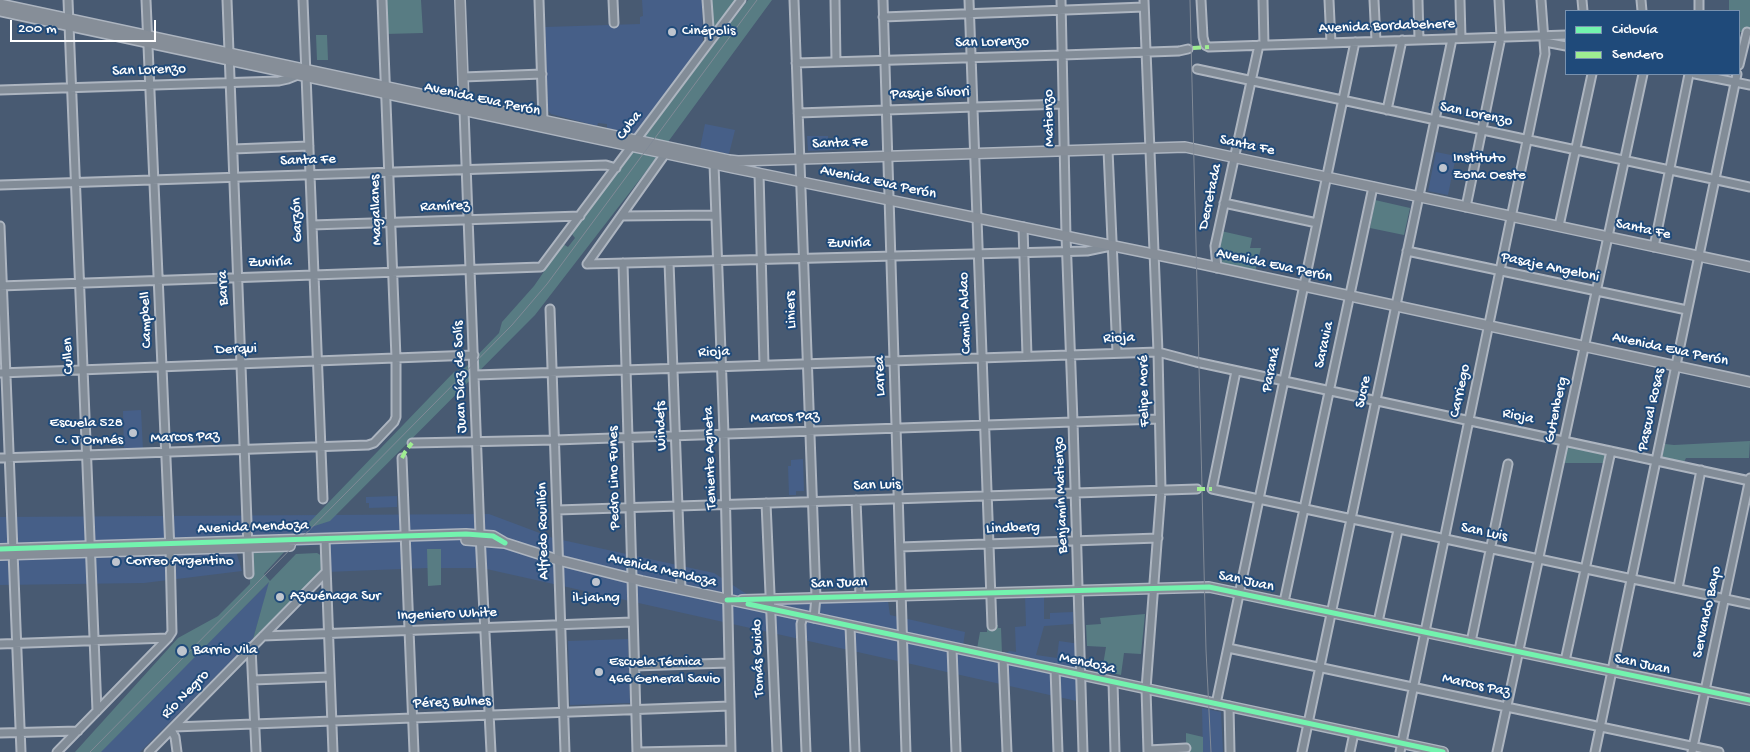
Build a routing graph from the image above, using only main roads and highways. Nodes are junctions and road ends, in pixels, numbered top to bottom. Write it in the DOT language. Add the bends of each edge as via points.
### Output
graph roads {
  1 [pos="460,0"];
  2 [pos="0,4"];
  3 [pos="0,11"];
  4 [pos="69,22"];
  5 [pos="464,106"];
  6 [pos="634,144"];
  7 [pos="729,160"];
  8 [pos="1750,267"];
  9 [pos="1750,382"];
  10 [pos="0,549"];
  11 [pos="13,552"];
  12 [pos="0,555"];
  13 [pos="727,600"];
  14 [pos="1750,700"];
  15 [pos="1401,748"];
  16 [pos="1443,752"];
  1 -- 5 [label="main road, Juan Díaz de Solís"];
  2 -- 4 [label="main road, Avenida Eva Perón"];
  3 -- 4 [label="main road, Avenida Eva Perón"];
  4 -- 5 [label="main road, Avenida Eva Perón"];
  5 -- 6 [label="main road, Avenida Eva Perón"];
  5 -- 6 [label="main road, Avenida Eva Perón" via="543,120"];
  6 -- 7 [label="main road, Avenida Eva Perón"];
  6 -- 9 [label="main road, Avenida Eva Perón" via="665,154"];
  7 -- 8 [label="main road, Santa Fe" via="1185,148"];
  10 -- 11 [label="main road, Avenida Mendoza"];
  11 -- 12 [label="main road, Avenida Mendoza"];
  11 -- 13 [label="main road, Avenida Mendoza" via="493,536 558,560"];
  13 -- 14 [label="main road, San Juan" via="1210,587"];
  13 -- 15 [label="main road, Mendoza" via="1354,733"];
  15 -- 16 [label="main road, Mendoza"];
}
